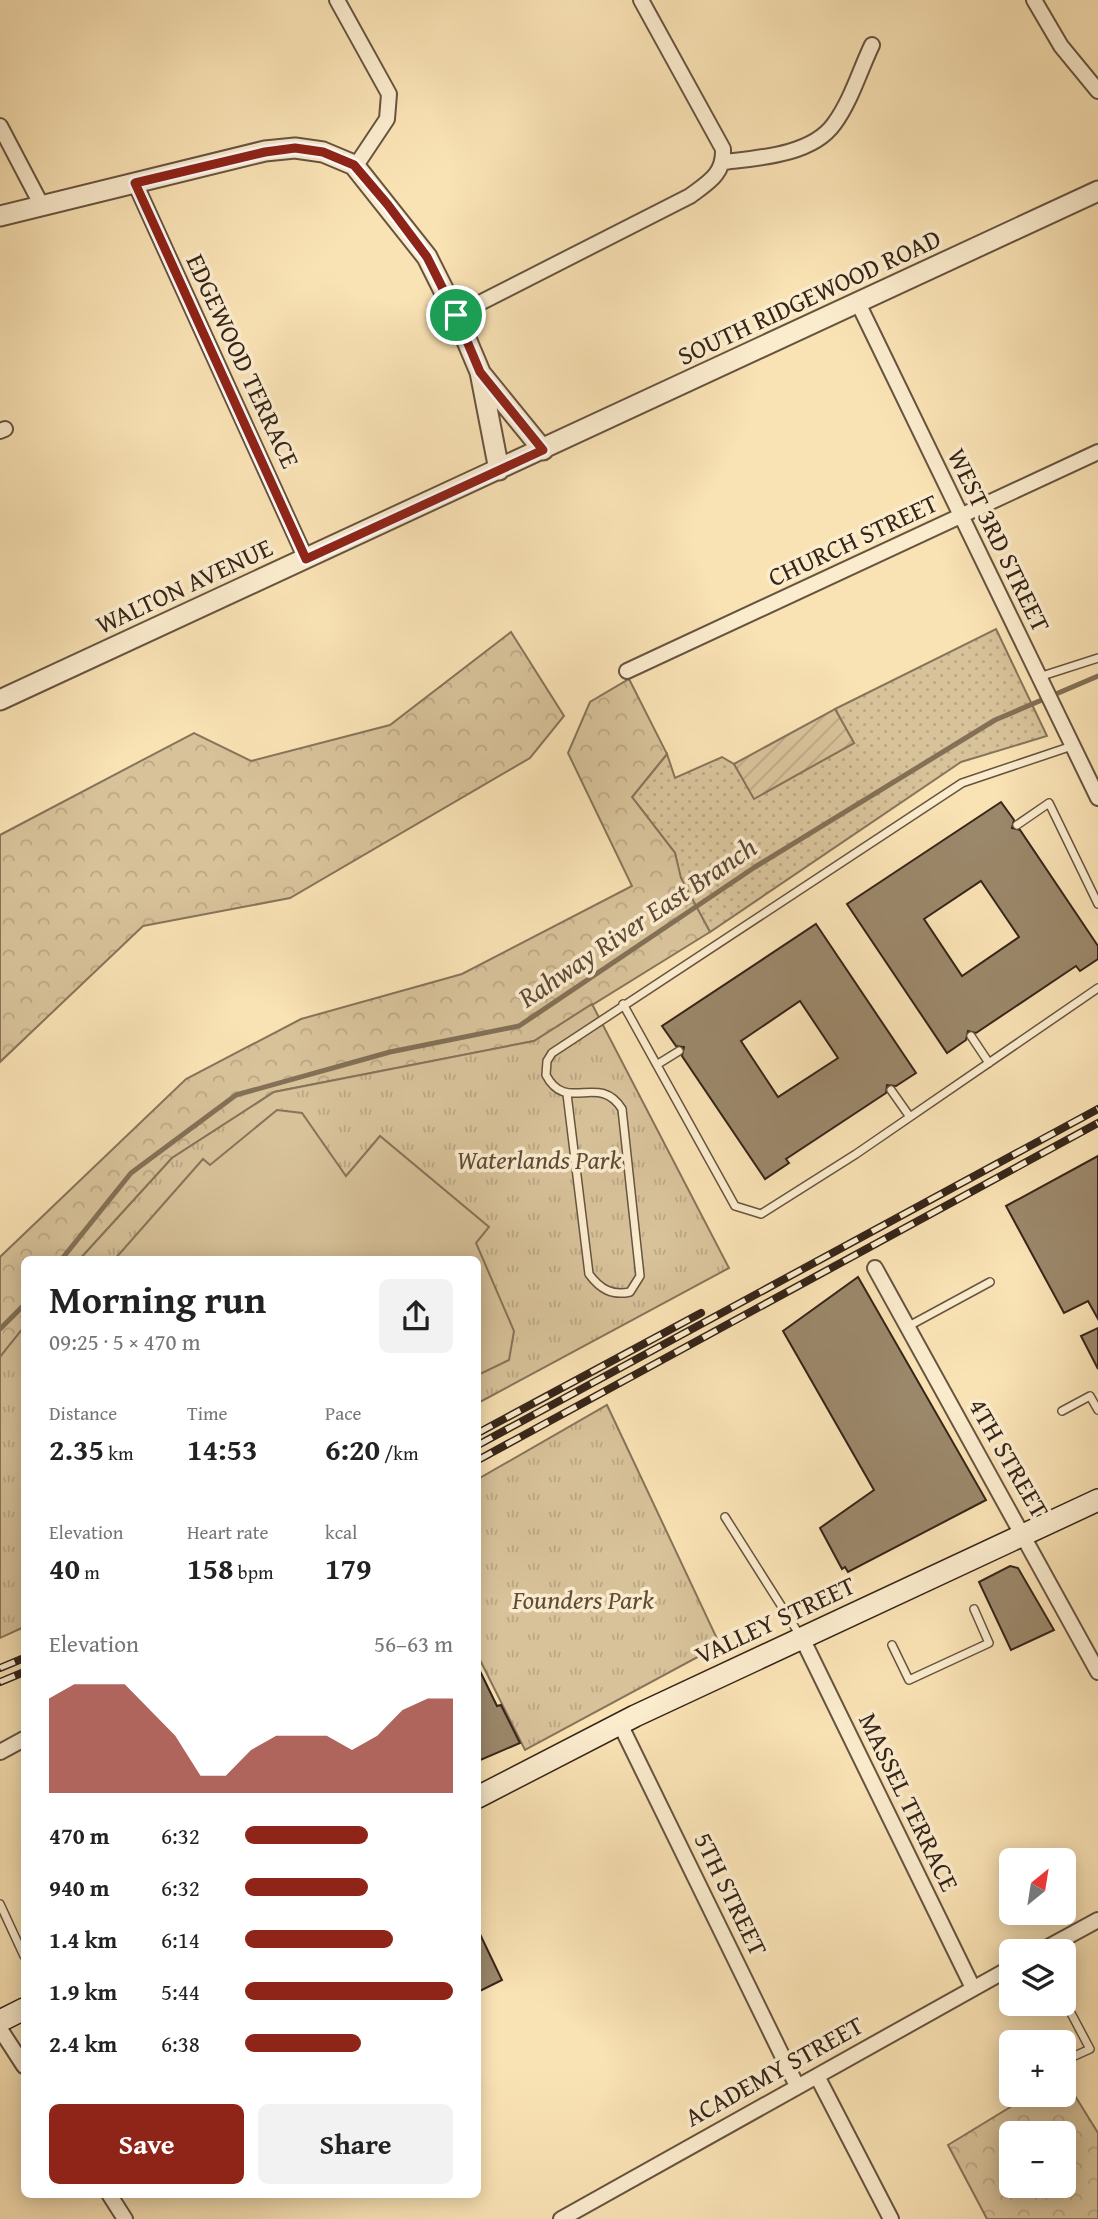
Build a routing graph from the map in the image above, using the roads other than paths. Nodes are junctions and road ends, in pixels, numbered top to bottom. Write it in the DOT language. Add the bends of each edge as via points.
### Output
graph roads {
  1 [pos="337,0"];
  2 [pos="641,0"];
  3 [pos="1034,0"];
  4 [pos="872,45"];
  5 [pos="1098,92"];
  6 [pos="0,126"];
  7 [pos="724,162"];
  8 [pos="355,167"];
  9 [pos="135,183"];
  10 [pos="1098,191"];
  11 [pos="42,206"];
  12 [pos="0,216"];
  13 [pos="858,303"];
  14 [pos="456,315"];
  15 [pos="480,372"];
  16 [pos="543,450"];
  17 [pos="1098,452"];
  18 [pos="499,470"];
  19 [pos="961,517"];
  20 [pos="306,559"];
  21 [pos="1098,658"];
  22 [pos="628,671"];
  23 [pos="1039,678"];
  24 [pos="0,700"];
  25 [pos="1072,746"];
  26 [pos="1097,796"];
  27 [pos="1017,825"];
  28 [pos="1098,881"];
  29 [pos="1089,885"];
  30 [pos="1098,904"];
  31 [pos="1098,988"];
  32 [pos="623,1004"];
  33 [pos="971,1037"];
  34 [pos="679,1051"];
  35 [pos="989,1063"];
  36 [pos="658,1064"];
  37 [pos="891,1090"];
  38 [pos="567,1094"];
  39 [pos="910,1117"];
  40 [pos="875,1268"];
  41 [pos="990,1282"];
  42 [pos="906,1327"];
  43 [pos="1098,1410"];
  44 [pos="1062,1411"];
  45 [pos="1098,1500"];
  46 [pos="725,1517"];
  47 [pos="1025,1535"];
  48 [pos="974,1609"];
  49 [pos="802,1637"];
  50 [pos="892,1645"];
  51 [pos="1098,1672"];
  52 [pos="620,1724"];
  53 [pos="21,1742"];
  54 [pos="0,1752"];
  55 [pos="481,1795"];
  56 [pos="0,1904"];
  57 [pos="1098,1920"];
  58 [pos="1063,1939"];
  59 [pos="21,1949"];
  60 [pos="999,1974"];
  61 [pos="973,1988"];
  62 [pos="21,2010"];
  63 [pos="1072,2016"];
  64 [pos="0,2021"];
  65 [pos="0,2029"];
  66 [pos="1076,2055"];
  67 [pos="21,2061"];
  68 [pos="817,2076"];
  69 [pos="797,2085"];
  70 [pos="112,2198"];
  71 [pos="125,2219"];
  72 [pos="561,2219"];
  73 [pos="891,2219"];
  1 -- 8 [label="street" via="389,94 387,119"];
  2 -- 7 [label="street" via="723,149"];
  3 -- 5 [label="street" via="1061,46"];
  4 -- 7 [label="street" via="833,125 803,147"];
  6 -- 11 [label="street"];
  7 -- 14 [label="street" via="719,174 690,196"];
  8 -- 9 [label="street" via="323,152 295,148"];
  8 -- 14 [label="street" via="427,257"];
  9 -- 11 [label="street"];
  9 -- 20 [label="street, EDGEWOOD TERRACE"];
  10 -- 13 [label="street, SOUTH RIDGEWOOD ROAD"];
  11 -- 12 [label="street"];
  13 -- 16 [label="street, SOUTH RIDGEWOOD ROAD"];
  13 -- 19 [label="street, WEST 3RD STREET"];
  14 -- 15 [label="street"];
  15 -- 16 [label="street"];
  15 -- 18 [label="street"];
  16 -- 18 [label="street, WALTON AVENUE"];
  17 -- 19 [label="street, CHURCH STREET"];
  18 -- 20 [label="street, WALTON AVENUE"];
  19 -- 22 [label="street, CHURCH STREET"];
  19 -- 23 [label="street, WEST 3RD STREET"];
  20 -- 24 [label="street, WALTON AVENUE"];
  21 -- 23 [label="lane"];
  23 -- 25 [label="street, WEST 3RD STREET"];
  25 -- 26 [label="street, WEST 3RD STREET"];
  25 -- 32 [label="lane" via="962,783"];
  27 -- 29 [label="lane" via="1049,803"];
  28 -- 29 [label="lane"];
  29 -- 30 [label="lane"];
  31 -- 35 [label="lane"];
  32 -- 36 [label="lane"];
  32 -- 38 [label="lane" via="547,1061 546,1075"];
  33 -- 35 [label="lane"];
  34 -- 36 [label="lane"];
  35 -- 39 [label="lane"];
  36 -- 39 [label="lane" via="735,1206 761,1214"];
  37 -- 39 [label="lane"];
  38 -- 38 [label="lane" via="598,1091 612,1096 622,1109 640,1276 630,1292 608,1292 589,1274"];
  40 -- 42 [label="street, 4TH STREET"];
  41 -- 42 [label="lane"];
  42 -- 47 [label="street, 4TH STREET"];
  43 -- 44 [label="lane" via="1090,1396"];
  45 -- 47 [label="main road, VALLEY STREET"];
  46 -- 49 [label="lane"];
  47 -- 49 [label="main road, VALLEY STREET"];
  47 -- 51 [label="street, 4TH STREET"];
  48 -- 50 [label="lane" via="989,1643 909,1680"];
  49 -- 52 [label="main road, VALLEY STREET"];
  49 -- 61 [label="street, MASSEL TERRACE"];
  52 -- 55 [label="main road, VALLEY STREET"];
  52 -- 69 [label="street, 5TH STREET"];
  53 -- 54 [label="street"];
  56 -- 59 [label="lane"];
  57 -- 58 [label="street"];
  60 -- 61 [label="street, ACADEMY STREET"];
  61 -- 68 [label="street, ACADEMY STREET"];
  62 -- 64 [label="main road"];
  63 -- 66 [label="lane" via="1090,2049"];
  65 -- 67 [label="street"];
  68 -- 69 [label="street, ACADEMY STREET"];
  68 -- 73 [label="street"];
  69 -- 72 [label="street, ACADEMY STREET"];
  70 -- 71 [label="street"];
}
